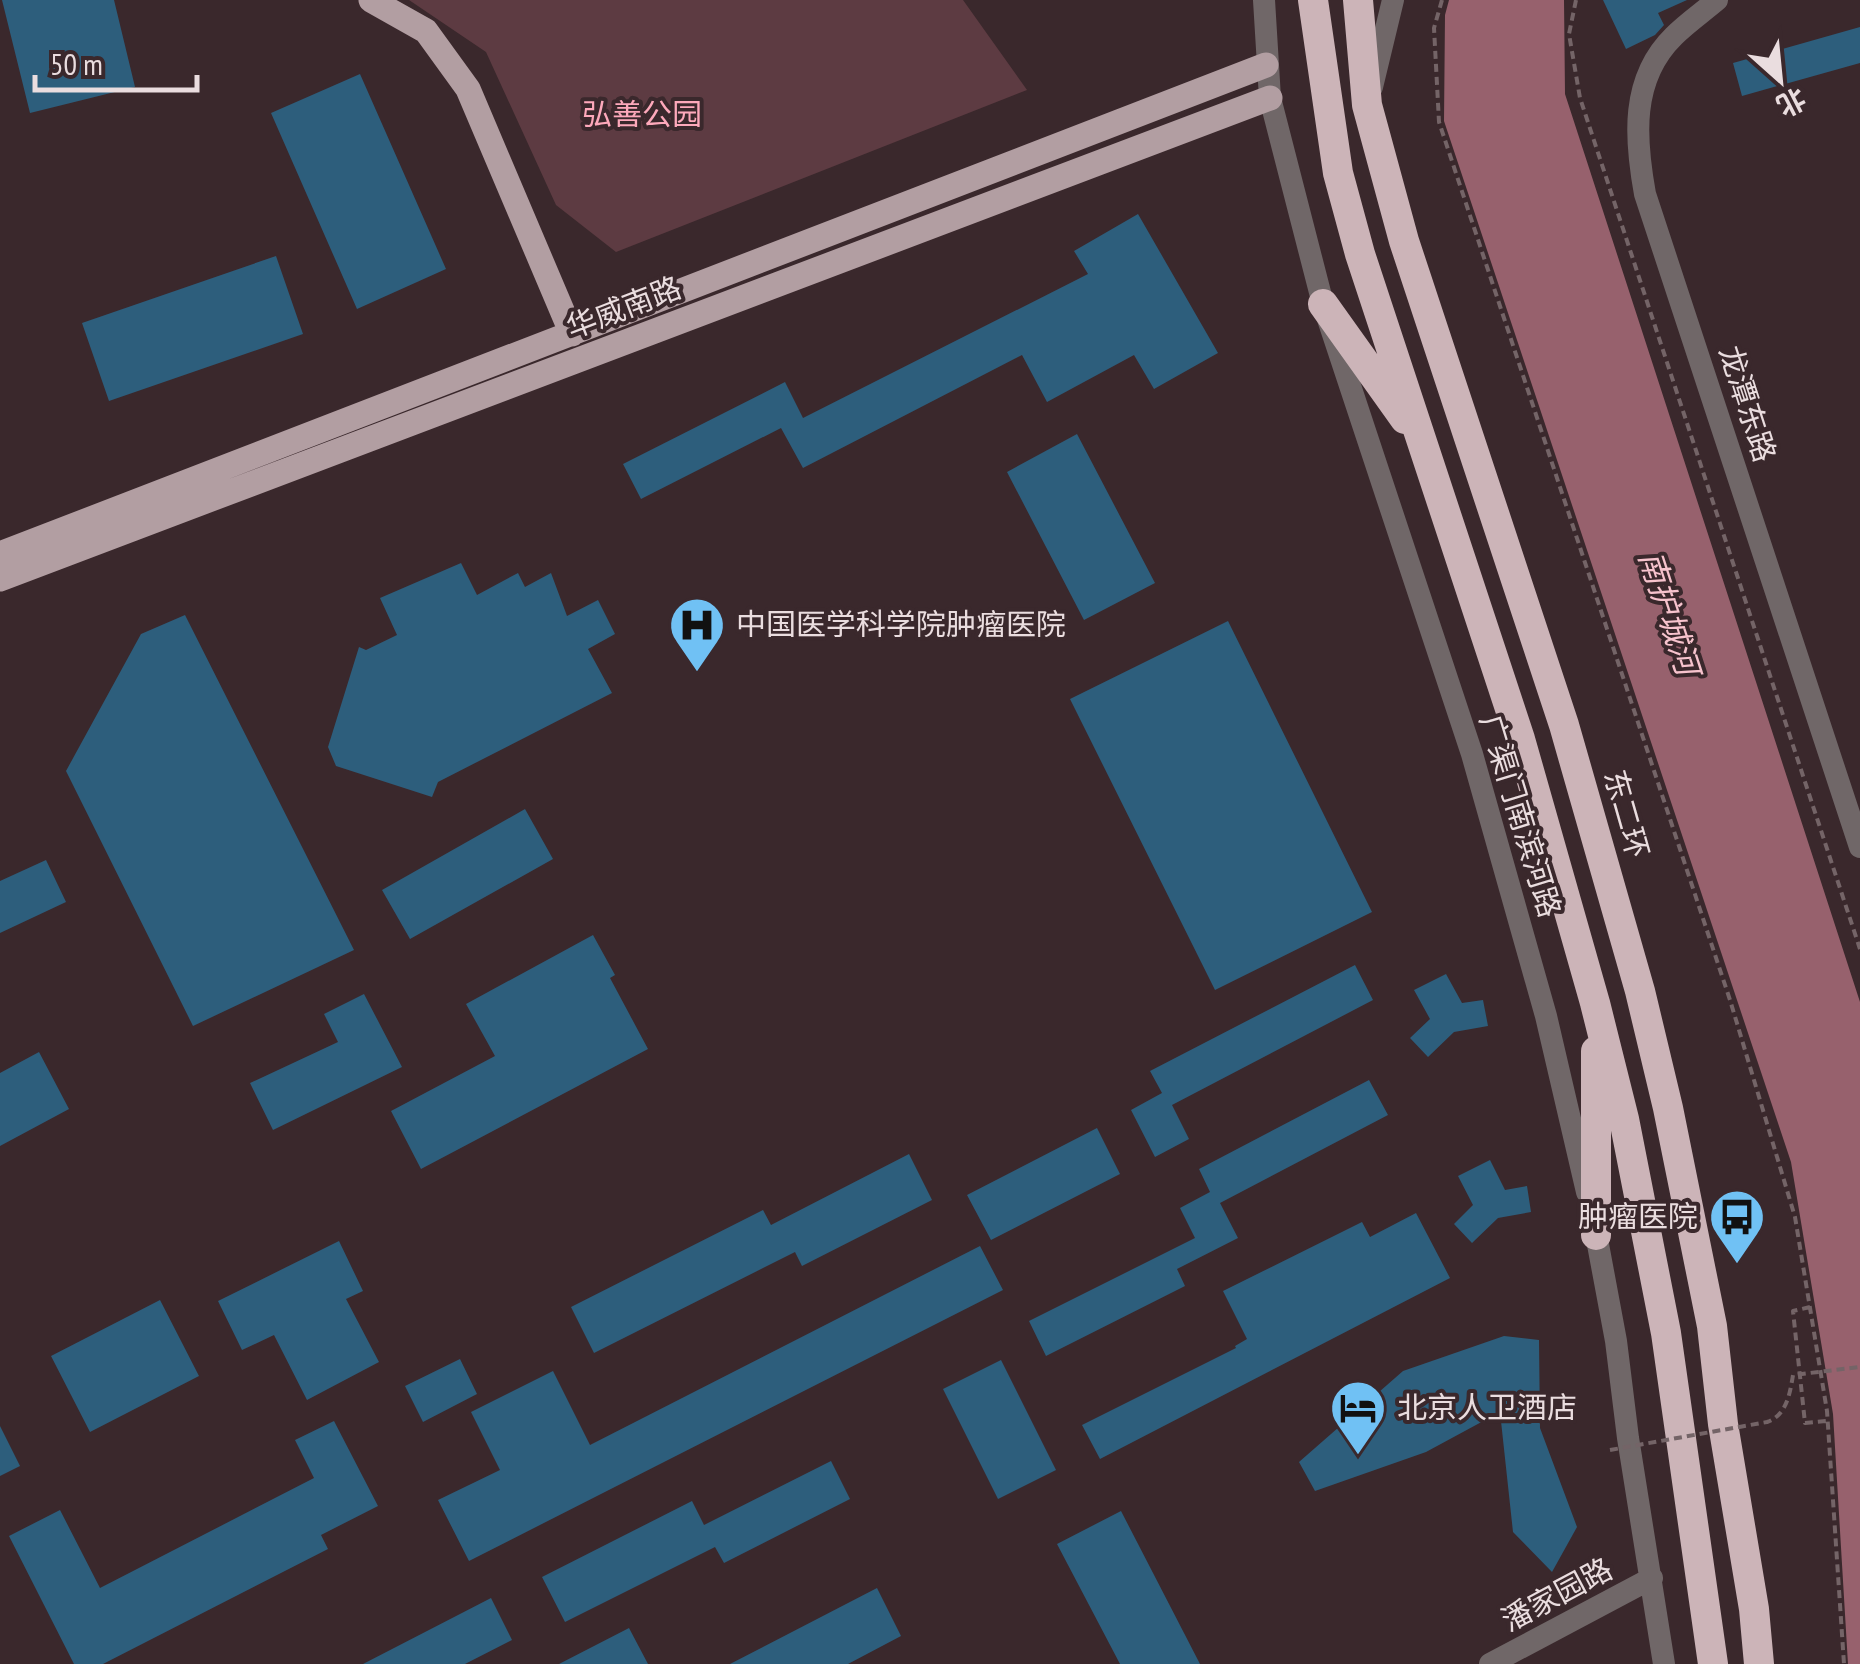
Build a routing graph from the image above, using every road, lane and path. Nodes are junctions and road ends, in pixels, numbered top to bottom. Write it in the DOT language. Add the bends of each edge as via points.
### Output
graph roads {
  1 [pos="371,0"];
  2 [pos="1264,0"];
  3 [pos="1313,0"];
  4 [pos="1358,0"];
  5 [pos="1393,0"];
  6 [pos="1442,0"];
  7 [pos="1576,0"];
  8 [pos="1717,0"];
  9 [pos="1266,65"];
  10 [pos="1270,98"];
  11 [pos="1368,105"];
  12 [pos="1322,304"];
  13 [pos="572,334"];
  14 [pos="1422,443"];
  15 [pos="0,554"];
  16 [pos="0,579"];
  17 [pos="1860,848"];
  18 [pos="1860,949"];
  19 [pos="1596,1003"];
  20 [pos="1596,1235"];
  21 [pos="1810,1307"];
  22 [pos="1860,1367"];
  23 [pos="1800,1374"];
  24 [pos="1827,1421"];
  25 [pos="1610,1450"];
  26 [pos="1652,1578"];
  27 [pos="1490,1664"];
  28 [pos="1664,1664"];
  29 [pos="1713,1664"];
  30 [pos="1758,1664"];
  31 [pos="1844,1664"];
  1 -- 13 [label="main road" via="426,31 468,89"];
  2 -- 9 [label="street, 广渠门南滨河路"];
  3 -- 14 [label="highway" via="1338,173"];
  4 -- 11 [label="highway, 东二环"];
  5 -- 11 [label="street"];
  6 -- 21 [label="path" via="1434,28 1439,122 1730,1000 1794,1217"];
  7 -- 18 [label="path" via="1569,34 1580,98"];
  8 -- 17 [label="street, 龙潭东路" via="1671,39 1652,66 1639,102 1636,147 1645,194"];
  9 -- 10 [label="street, 广渠门南滨河路"];
  9 -- 13 [label="main road, 华威南路"];
  10 -- 12 [label="street, 广渠门南滨河路"];
  10 -- 16 [label="main road, 华威南路"];
  11 -- 30 [label="highway, 东二环" via="1404,241 1564,725 1644,1008 1712,1326"];
  12 -- 14 [label="highway"];
  12 -- 20 [label="street, 广渠门南滨河路" via="1482,788 1546,1016"];
  13 -- 15 [label="main road, 华威南路"];
  14 -- 19 [label="highway" via="1520,739"];
  19 -- 20 [label="highway"];
  19 -- 29 [label="highway" via="1666,1333"];
  20 -- 26 [label="street, 广渠门南滨河路"];
  21 -- 23 [label="path" via="1792,1311"];
  21 -- 24 [label="path"];
  22 -- 23 [label="path, bridge"];
  23 -- 24 [label="path" via="1805,1422"];
  23 -- 25 [label="path, bridge" via="1793,1374 1789,1399 1775,1419"];
  24 -- 31 [label="path"];
  26 -- 27 [label="street, 潘家园路"];
  26 -- 28 [label="street, 广渠门南滨河路"];
}
